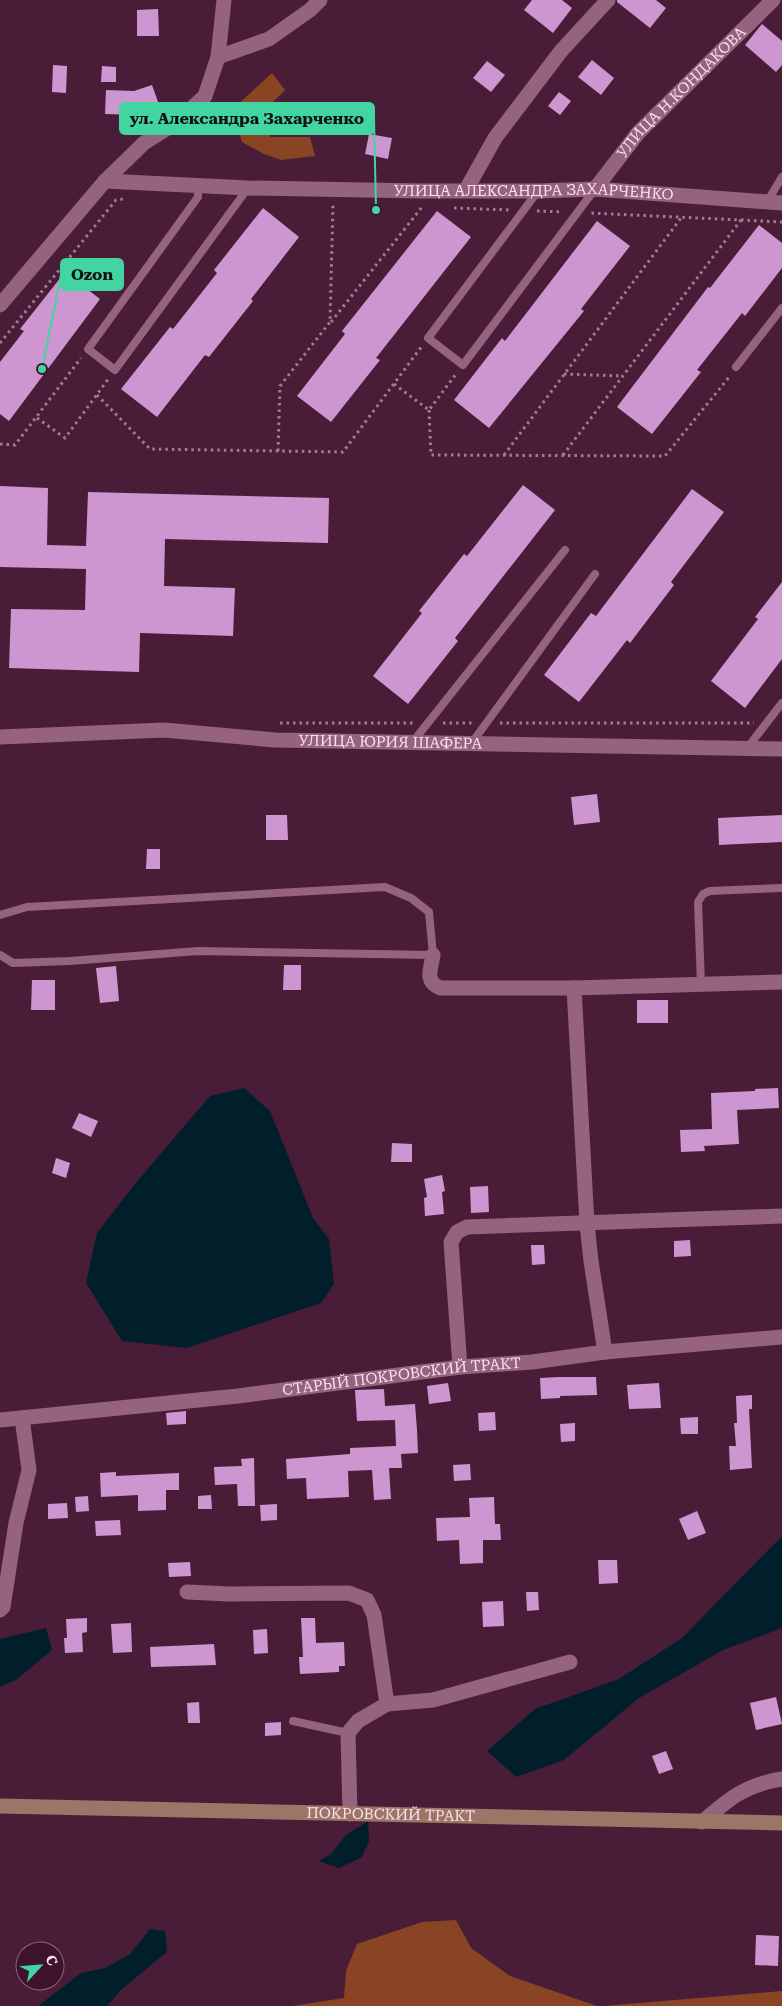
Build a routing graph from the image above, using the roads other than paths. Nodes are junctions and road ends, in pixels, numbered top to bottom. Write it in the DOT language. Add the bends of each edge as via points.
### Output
graph roads {
  1 [pos="224,0"];
  2 [pos="320,0"];
  3 [pos="608,0"];
  4 [pos="773,0"];
  5 [pos="218,57"];
  6 [pos="782,177"];
  7 [pos="105,181"];
  8 [pos="198,185"];
  9 [pos="248,188"];
  10 [pos="595,189"];
  11 [pos="466,190"];
  12 [pos="538,191"];
  13 [pos="774,202"];
  14 [pos="0,305"];
  15 [pos="782,308"];
  16 [pos="736,368"];
  17 [pos="565,550"];
  18 [pos="595,574"];
  19 [pos="782,703"];
  20 [pos="0,737"];
  21 [pos="412,743"];
  22 [pos="471,744"];
  23 [pos="747,749"];
  24 [pos="782,749"];
  25 [pos="782,888"];
  26 [pos="0,915"];
  27 [pos="0,955"];
  28 [pos="433,955"];
  29 [pos="782,982"];
  30 [pos="701,985"];
  31 [pos="574,988"];
  32 [pos="782,1216"];
  33 [pos="587,1224"];
  34 [pos="782,1337"];
  35 [pos="605,1352"];
  36 [pos="460,1367"];
  37 [pos="22,1418"];
  38 [pos="0,1420"];
  39 [pos="187,1592"];
  40 [pos="0,1610"];
  41 [pos="570,1662"];
  42 [pos="387,1704"];
  43 [pos="292,1721"];
  44 [pos="348,1733"];
  45 [pos="782,1779"];
  46 [pos="0,1806"];
  47 [pos="350,1814"];
  48 [pos="702,1822"];
  49 [pos="782,1823"];
  1 -- 5 [label="street"];
  2 -- 5 [label="street" via="269,39"];
  3 -- 11 [label="street" via="561,50 494,138"];
  4 -- 10 [label="street, УЛИЦА Н.КОНДАКОВА" via="638,133"];
  5 -- 7 [label="street" via="205,96 176,123 144,143"];
  6 -- 13 [label="lane"];
  7 -- 8 [label="street, УЛИЦА АЛЕКСАНДРА ЗАХАРЧЕНКО"];
  7 -- 14 [label="street"];
  8 -- 9 [label="street, УЛИЦА АЛЕКСАНДРА ЗАХАРЧЕНКО"];
  8 -- 9 [label="lane" via="198,197 88,349 115,370"];
  9 -- 11 [label="street, УЛИЦА АЛЕКСАНДРА ЗАХАРЧЕНКО"];
  10 -- 12 [label="street, УЛИЦА АЛЕКСАНДРА ЗАХАРЧЕНКО"];
  10 -- 12 [label="lane" via="463,365 428,338"];
  10 -- 13 [label="street, УЛИЦА АЛЕКСАНДРА ЗАХАРЧЕНКО"];
  11 -- 12 [label="street, УЛИЦА АЛЕКСАНДРА ЗАХАРЧЕНКО"];
  15 -- 16 [label="lane"];
  17 -- 21 [label="lane"];
  18 -- 22 [label="lane"];
  19 -- 23 [label="lane"];
  20 -- 21 [label="street, УЛИЦА ЮРИЯ ШАФЕРА" via="164,730 275,740"];
  21 -- 22 [label="street, УЛИЦА ЮРИЯ ШАФЕРА"];
  22 -- 23 [label="street, УЛИЦА ЮРИЯ ШАФЕРА"];
  23 -- 24 [label="street, УЛИЦА ЮРИЯ ШАФЕРА"];
  25 -- 30 [label="lane" via="710,891 700,897"];
  26 -- 28 [label="lane" via="27,908 385,887 411,898 429,912"];
  27 -- 28 [label="lane" via="13,962 198,951"];
  28 -- 31 [label="street" via="429,977 433,985 440,988"];
  29 -- 30 [label="street"];
  30 -- 31 [label="street"];
  31 -- 33 [label="street"];
  32 -- 33 [label="street"];
  33 -- 35 [label="street"];
  33 -- 36 [label="street" via="467,1227 457,1232 451,1242"];
  34 -- 35 [label="street, СТАРЫЙ ПОКРОВСКИЙ ТРАКТ"];
  35 -- 36 [label="street, СТАРЫЙ ПОКРОВСКИЙ ТРАКТ"];
  36 -- 37 [label="street, СТАРЫЙ ПОКРОВСКИЙ ТРАКТ" via="238,1396"];
  37 -- 38 [label="street, СТАРЫЙ ПОКРОВСКИЙ ТРАКТ"];
  37 -- 40 [label="street" via="29,1470"];
  39 -- 42 [label="street" via="349,1593 367,1600 374,1615"];
  41 -- 42 [label="street" via="432,1700"];
  42 -- 44 [label="street" via="358,1721"];
  43 -- 44 [label="lane"];
  44 -- 47 [label="street"];
  45 -- 48 [label="street" via="751,1786 730,1798"];
  46 -- 47 [label="main road, ПОКРОВСКИЙ ТРАКТ"];
  47 -- 48 [label="main road, ПОКРОВСКИЙ ТРАКТ"];
  48 -- 49 [label="main road, ПОКРОВСКИЙ ТРАКТ"];
}
